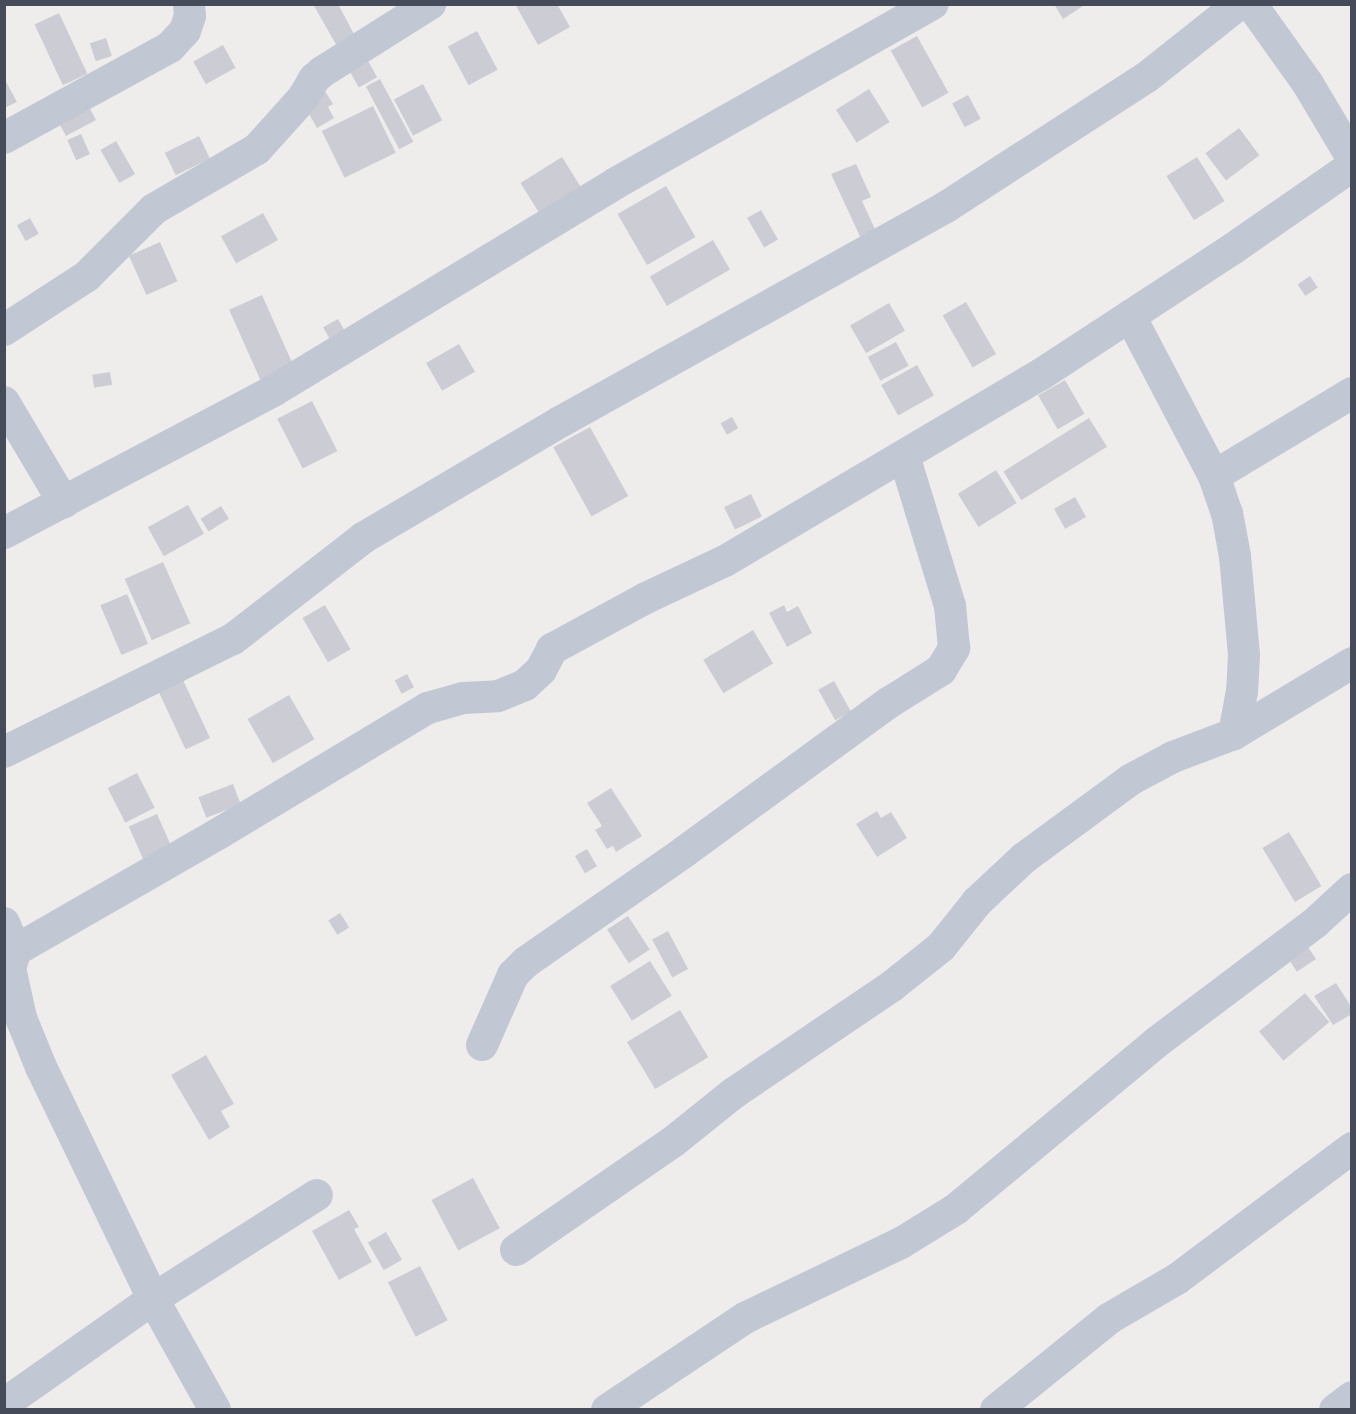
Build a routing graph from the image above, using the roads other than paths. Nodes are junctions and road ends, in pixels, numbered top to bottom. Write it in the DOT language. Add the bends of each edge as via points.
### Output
graph roads {
  1 [pos="189,4"];
  2 [pos="430,4"];
  3 [pos="933,4"];
  4 [pos="1239,4"];
  5 [pos="1251,4"];
  6 [pos="4,138"];
  7 [pos="1352,158"];
  8 [pos="1352,166"];
  9 [pos="1130,316"];
  10 [pos="4,330"];
  11 [pos="1352,393"];
  12 [pos="4,402"];
  13 [pos="904,456"];
  14 [pos="1214,476"];
  15 [pos="64,503"];
  16 [pos="4,533"];
  17 [pos="1352,663"];
  18 [pos="1234,734"];
  19 [pos="4,752"];
  20 [pos="1352,889"];
  21 [pos="8,943"];
  22 [pos="482,1045"];
  23 [pos="1352,1148"];
  24 [pos="317,1195"];
  25 [pos="516,1250"];
  26 [pos="153,1299"];
  27 [pos="1352,1397"];
  28 [pos="4,1404"];
  29 [pos="215,1410"];
  30 [pos="607,1410"];
  31 [pos="996,1410"];
  32 [pos="1335,1410"];
  1 -- 6 [label="street" via="185,31 170,47"];
  2 -- 10 [label="street" via="322,72 257,149 154,209 87,276"];
  3 -- 15 [label="street" via="616,183 273,391"];
  4 -- 19 [label="street" via="1147,77 946,207 560,422 363,538 232,639"];
  5 -- 7 [label="street" via="1308,84"];
  8 -- 9 [label="street"];
  9 -- 13 [label="street"];
  9 -- 14 [label="street"];
  11 -- 14 [label="street"];
  12 -- 15 [label="street"];
  13 -- 21 [label="street" via="725,561 552,649 541,670 525,685 498,696 463,698 428,708 218,834"];
  13 -- 22 [label="street" via="950,606 954,648 941,670 890,702 526,962 513,975"];
  14 -- 18 [label="street" via="1227,513 1235,556 1245,655"];
  15 -- 16 [label="street"];
  17 -- 18 [label="street"];
  18 -- 25 [label="street" via="1173,757 1130,780 1024,858 977,902 941,947 892,986 734,1093 674,1141"];
  20 -- 30 [label="street" via="1316,922 1156,1042 956,1209 901,1243 745,1318"];
  21 -- 26 [label="street" via="21,1018"];
  23 -- 31 [label="street" via="1177,1279 1110,1318"];
  24 -- 26 [label="street"];
  26 -- 28 [label="street"];
  26 -- 29 [label="street"];
  27 -- 32 [label="street"];
}
